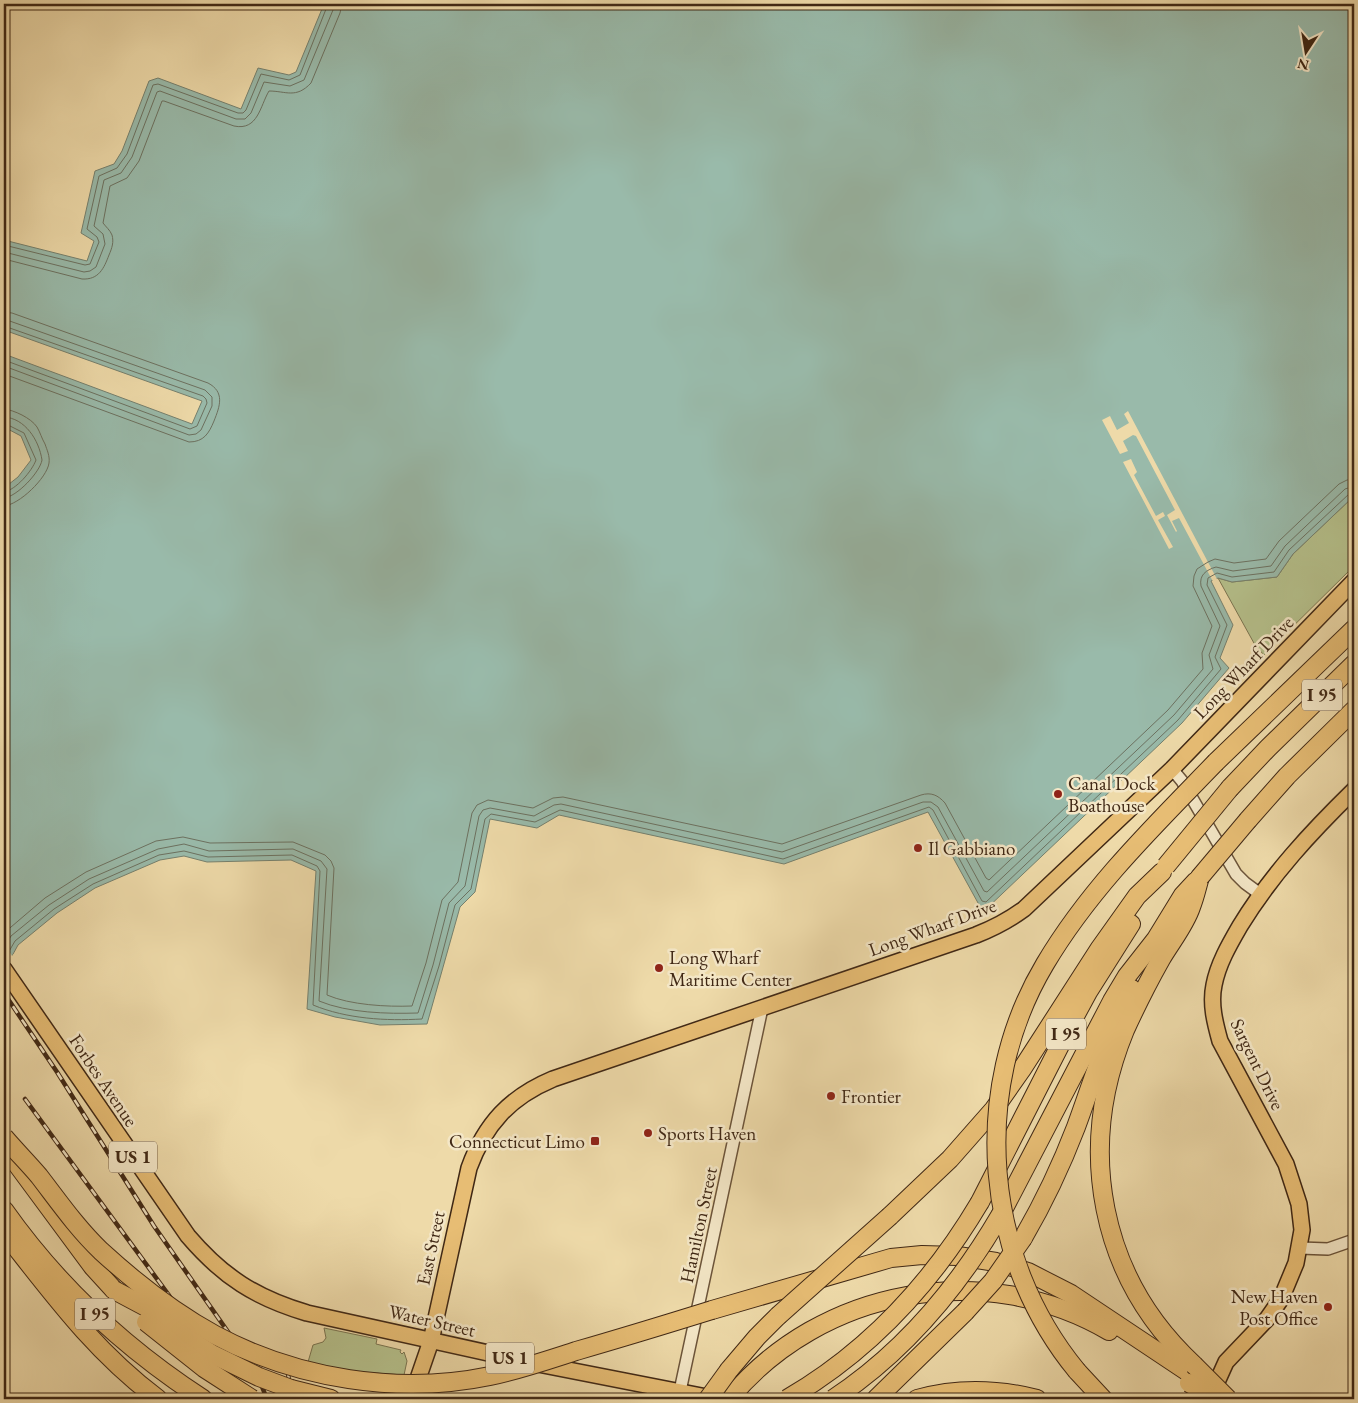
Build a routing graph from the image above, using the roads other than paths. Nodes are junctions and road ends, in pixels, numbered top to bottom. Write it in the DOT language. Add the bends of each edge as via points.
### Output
graph roads {
  1 [pos="1354,581"];
  2 [pos="1354,630"];
  3 [pos="1354,664"];
  4 [pos="1354,710"];
  5 [pos="1172,769"];
  6 [pos="1354,790"];
  7 [pos="1164,869"];
  8 [pos="1260,894"];
  9 [pos="1187,902"];
  10 [pos="1156,939"];
  11 [pos="4,969"];
  12 [pos="762,1008"];
  13 [pos="502,1112"];
  14 [pos="4,1137"];
  15 [pos="4,1145"];
  16 [pos="4,1210"];
  17 [pos="4,1232"];
  18 [pos="4,1237"];
  19 [pos="1354,1240"];
  20 [pos="1300,1248"];
  21 [pos="232,1278"];
  22 [pos="114,1290"];
  23 [pos="431,1341"];
  24 [pos="1191,1374"];
  25 [pos="680,1391"];
  26 [pos="140,1399"];
  27 [pos="158,1399"];
  28 [pos="203,1399"];
  29 [pos="252,1399"];
  30 [pos="330,1399"];
  31 [pos="411,1399"];
  32 [pos="708,1399"];
  33 [pos="717,1399"];
  34 [pos="729,1399"];
  35 [pos="787,1399"];
  36 [pos="833,1399"];
  37 [pos="876,1399"];
  38 [pos="917,1399"];
  39 [pos="1037,1399"];
  40 [pos="1103,1399"];
  41 [pos="1212,1399"];
  42 [pos="1217,1399"];
  43 [pos="1226,1399"];
  1 -- 5 [label="main road, Long Wharf Drive"];
  2 -- 40 [label="highway, bridge" via="1216,762 1109,876 1044,964 1019,1018 1007,1056 997,1112 996,1148 1006,1232 1034,1306 1050,1334"];
  3 -- 7 [label="highway, I 95, bridge" via="1230,788"];
  4 -- 9 [label="highway, I 95, bridge" via="1248,820 1200,877"];
  5 -- 8 [label="street" via="1236,874"];
  5 -- 12 [label="main road, Long Wharf Drive" via="1024,909 1006,922"];
  6 -- 8 [label="main road, Sargent Drive"];
  7 -- 32 [label="highway, bridge" via="1137,896 1100,948 994,1109 950,1160 757,1337"];
  7 -- 35 [label="highway, I 95, bridge" via="1083,1000 980,1202 956,1242 893,1317 840,1364"];
  8 -- 20 [label="main road, Sargent Drive" via="1218,970 1213,986 1214,1015 1220,1041 1286,1164 1295,1187 1301,1219"];
  9 -- 10 [label="highway, I 95"];
  9 -- 24 [label="highway" via="1121,1042 1106,1097 1100,1152 1101,1184 1114,1247 1150,1316"];
  10 -- 36 [label="highway, I 95, bridge" via="1127,976 1098,1025 1001,1214 968,1268 929,1315 886,1357"];
  10 -- 37 [label="highway, bridge" via="1114,1024 1053,1182 1023,1238 993,1281 965,1312"];
  11 -- 21 [label="main road, Forbes Avenue / US 1" via="184,1231"];
  12 -- 13 [label="main road, Long Wharf Drive" via="553,1079 525,1093"];
  12 -- 25 [label="street, Hamilton Street"];
  13 -- 23 [label="main road, East Street" via="483,1137 469,1168"];
  14 -- 24 [label="highway, bridge" via="86,1235 161,1301 236,1345 277,1362 319,1373 399,1383 473,1379 524,1367 891,1258 922,1254 996,1262 1058,1286"];
  15 -- 22 [label="highway, I 95"];
  16 -- 28 [label="highway, I 95" via="50,1268 92,1311 137,1352"];
  17 -- 27 [label="highway" via="53,1296 96,1344"];
  18 -- 26 [label="highway" via="66,1324"];
  19 -- 20 [label="street" via="1328,1249"];
  20 -- 41 [label="main road, Sargent Drive" via="1281,1299 1267,1319 1226,1362"];
  21 -- 23 [label="main road, Water Street / US 1" via="266,1299 293,1308"];
  22 -- 29 [label="highway, I 95, bridge" via="156,1332"];
  22 -- 30 [label="highway, bridge" via="146,1307 182,1336 227,1362 277,1384"];
  23 -- 25 [label="main road, Water Street / US 1"];
  23 -- 31 [label="main road, East Street"];
  24 -- 34 [label="highway" via="1072,1313 1019,1297 965,1292 926,1294 890,1298 839,1315 790,1343"];
  24 -- 42 [label="highway, bridge"];
  24 -- 43 [label="highway, bridge"];
  25 -- 33 [label="main road, Water Street / US 1"];
  38 -- 39 [label="highway" via="966,1392"];
}
